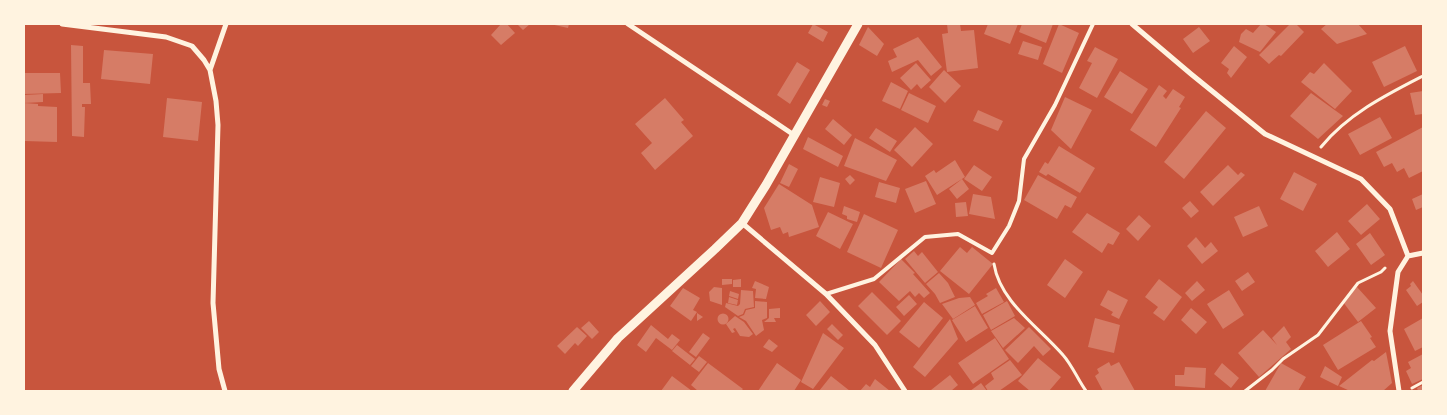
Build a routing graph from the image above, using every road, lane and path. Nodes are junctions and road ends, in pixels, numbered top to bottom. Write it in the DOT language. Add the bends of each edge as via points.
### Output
graph roads {
  1 [pos="62,24"];
  2 [pos="226,24"];
  3 [pos="628,24"];
  4 [pos="858,24"];
  5 [pos="1093,24"];
  6 [pos="1132,24"];
  7 [pos="210,70"];
  8 [pos="1423,76"];
  9 [pos="794,135"];
  10 [pos="1312,157"];
  11 [pos="742,222"];
  12 [pos="992,253"];
  13 [pos="1423,254"];
  14 [pos="1408,256"];
  15 [pos="826,294"];
  16 [pos="225,391"];
  17 [pos="573,391"];
  18 [pos="905,391"];
  19 [pos="1086,391"];
  20 [pos="1245,391"];
  21 [pos="1399,391"];
  1 -- 7 [label="street" via="179,41 192,46"];
  2 -- 7 [label="street"];
  3 -- 9 [label="street"];
  4 -- 9 [label="street"];
  5 -- 12 [label="lane" via="1056,105 1024,159 1019,201 1009,226"];
  6 -- 10 [label="street" via="1265,134"];
  7 -- 16 [label="street" via="218,125 212,303 219,369"];
  8 -- 10 [label="path" via="1361,111 1335,130"];
  9 -- 11 [label="street"];
  10 -- 14 [label="street" via="1361,179 1390,209"];
  11 -- 15 [label="street"];
  11 -- 17 [label="street" via="618,338"];
  12 -- 15 [label="lane" via="958,234 925,237 874,278"];
  12 -- 19 [label="path" via="996,277 1014,304 1065,357"];
  13 -- 14 [label="street"];
  14 -- 20 [label="path" via="1395,258 1381,272 1358,283 1318,335"];
  14 -- 21 [label="street" via="1398,272 1390,331"];
  15 -- 18 [label="street" via="875,345"];
}
